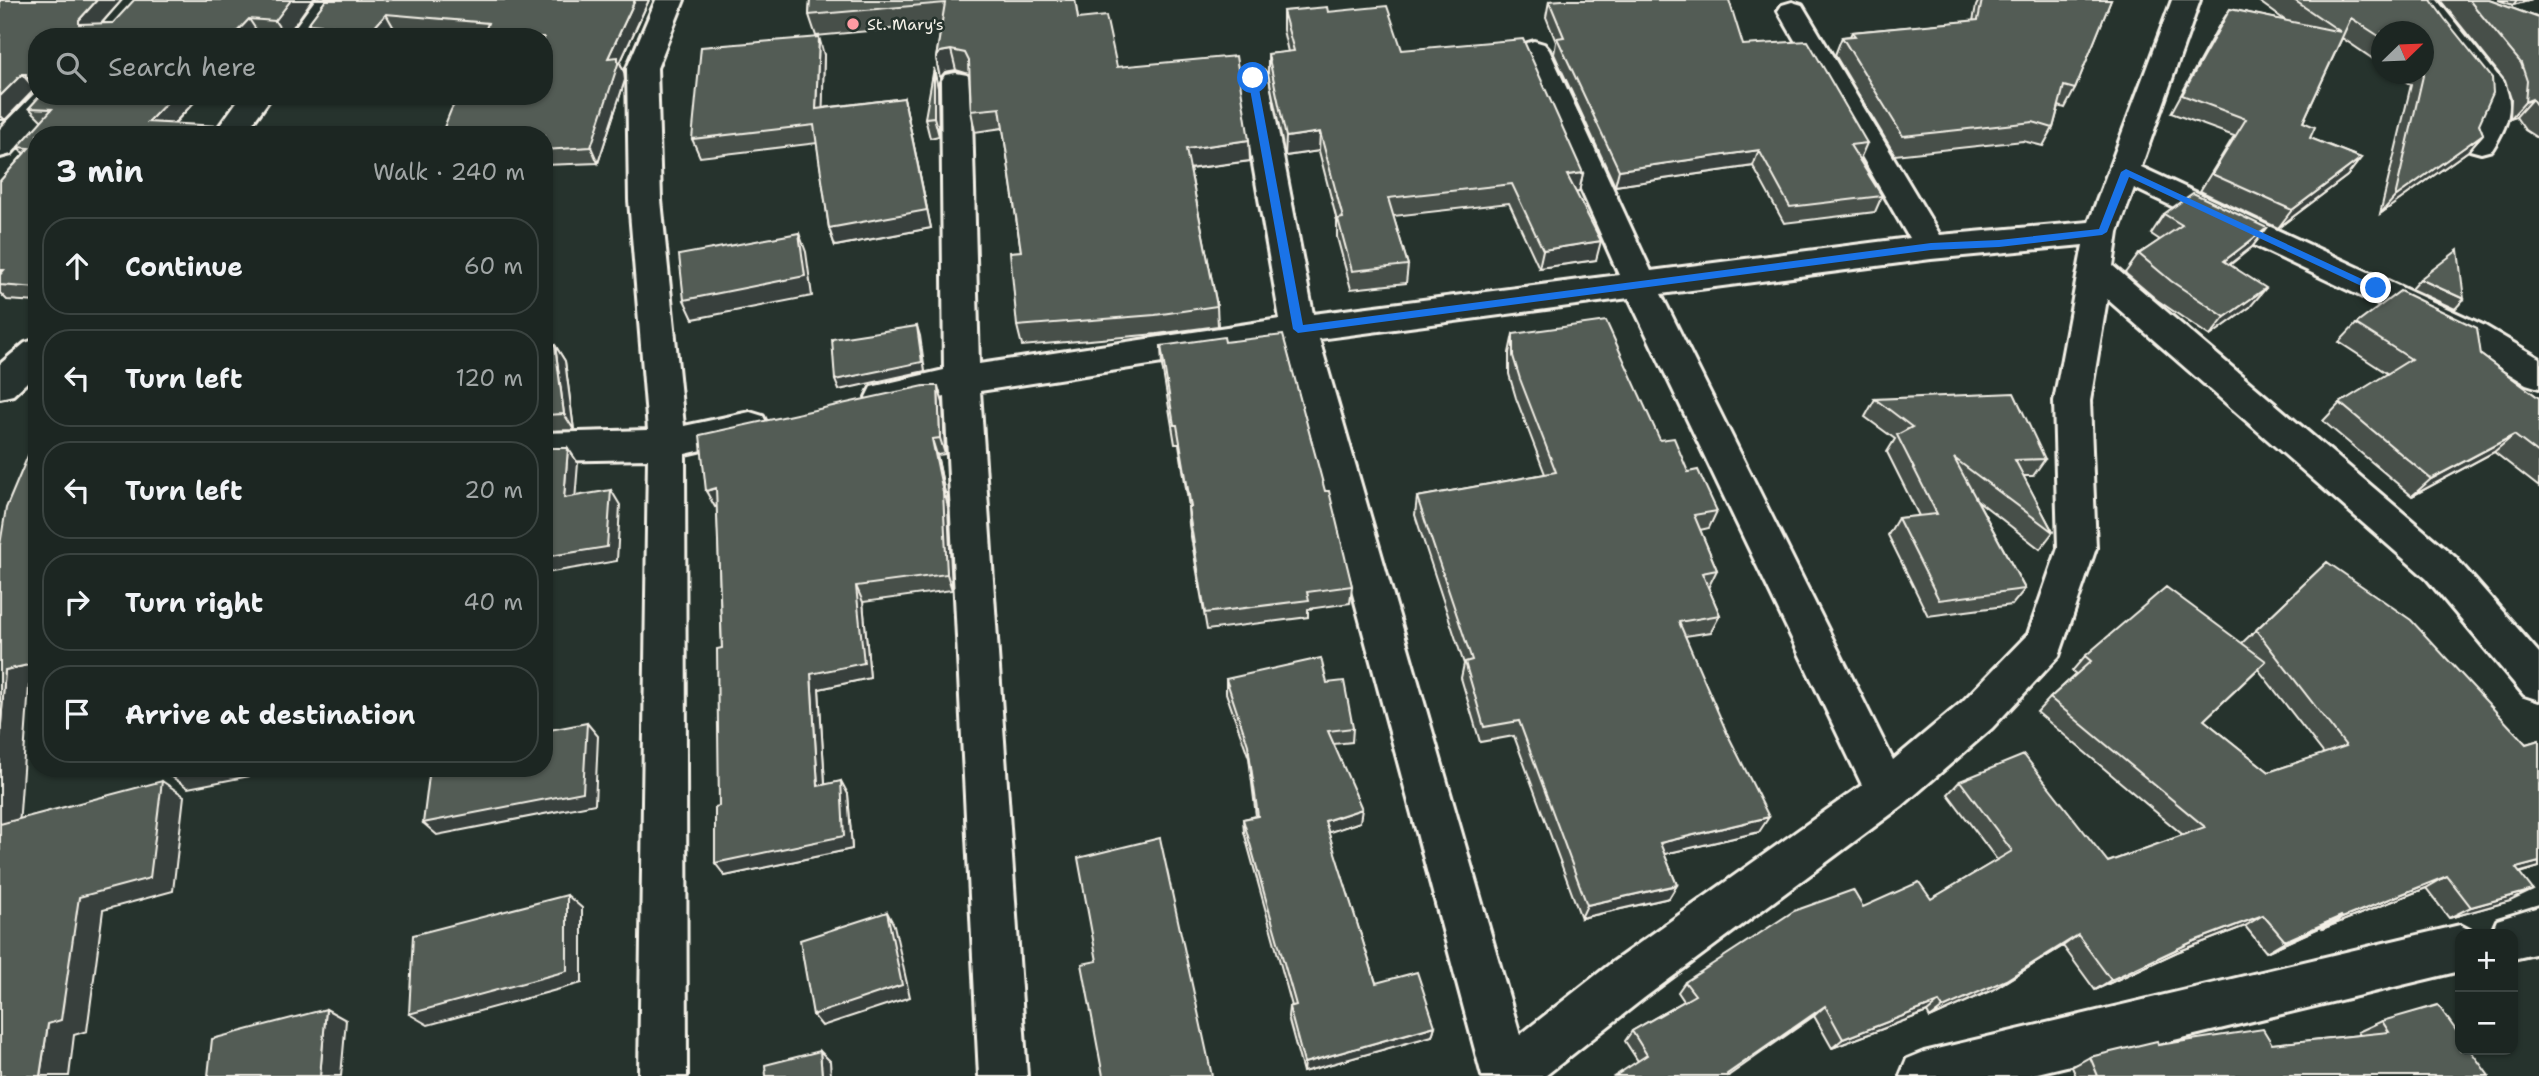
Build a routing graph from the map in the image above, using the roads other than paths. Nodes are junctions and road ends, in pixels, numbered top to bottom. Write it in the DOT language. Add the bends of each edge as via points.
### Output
graph roads {
  1 [pos="329,0"];
  2 [pos="670,0"];
  3 [pos="2186,0"];
  4 [pos="2423,0"];
  5 [pos="1792,12"];
  6 [pos="309,28"];
  7 [pos="1534,50"];
  8 [pos="1253,78"];
  9 [pos="956,82"];
  10 [pos="40,105"];
  11 [pos="250,105"];
  12 [pos="235,126"];
  13 [pos="2481,143"];
  14 [pos="0,147"];
  15 [pos="2126,172"];
  16 [pos="2102,232"];
  17 [pos="1931,247"];
  18 [pos="2095,270"];
  19 [pos="1640,285"];
  20 [pos="1298,329"];
  21 [pos="28,360"];
  22 [pos="2539,374"];
  23 [pos="962,380"];
  24 [pos="0,385"];
  25 [pos="855,403"];
  26 [pos="775,421"];
  27 [pos="667,444"];
  28 [pos="553,447"];
  29 [pos="2539,682"];
  30 [pos="1888,792"];
  31 [pos="2539,930"];
  32 [pos="2518,935"];
  33 [pos="2455,949"];
  34 [pos="663,1076"];
  35 [pos="1003,1076"];
  36 [pos="1507,1076"];
  37 [pos="1923,1076"];
  1 -- 6 [label="street"];
  2 -- 27 [label="street" via="642,68 645,200"];
  3 -- 15 [label="street"];
  4 -- 13 [label="street" via="2495,95 2495,111"];
  5 -- 17 [label="street"];
  7 -- 19 [label="street"];
  8 -- 20 [label="street"];
  9 -- 23 [label="street"];
  10 -- 14 [label="street"];
  11 -- 12 [label="street"];
  15 -- 16 [label="street"];
  15 -- 22 [label="street" via="2473,335"];
  16 -- 17 [label="street"];
  16 -- 18 [label="street"];
  17 -- 19 [label="street"];
  18 -- 29 [label="street" via="2441,568"];
  18 -- 30 [label="street" via="2071,401 2077,548 2045,644 1977,715"];
  19 -- 20 [label="street"];
  19 -- 30 [label="street"];
  20 -- 23 [label="street"];
  20 -- 36 [label="street"];
  21 -- 24 [label="street"];
  23 -- 25 [label="street"];
  23 -- 35 [label="street"];
  26 -- 27 [label="street"];
  27 -- 28 [label="street"];
  27 -- 34 [label="street"];
  30 -- 36 [label="street" via="1627,981"];
  31 -- 32 [label="street"];
  33 -- 37 [label="street"];
}
